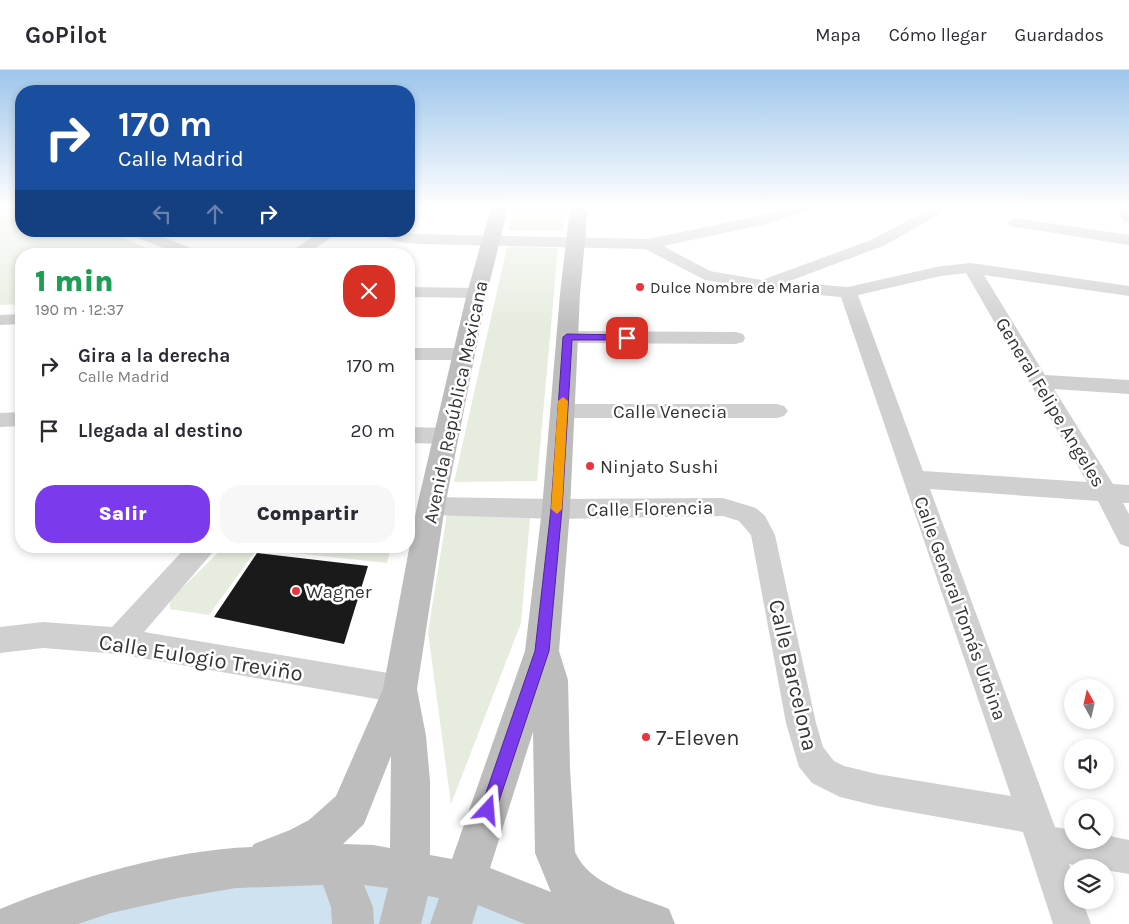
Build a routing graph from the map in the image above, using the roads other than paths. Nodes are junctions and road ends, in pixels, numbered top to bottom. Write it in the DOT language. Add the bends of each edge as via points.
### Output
graph roads {
  1 [pos="490,248"];
  2 [pos="575,248"];
  3 [pos="655,248"];
  4 [pos="865,248"];
  5 [pos="971,268"];
  6 [pos="763,285"];
  7 [pos="1129,291"];
  8 [pos="415,292"];
  9 [pos="848,292"];
  10 [pos="477,293"];
  11 [pos="15,319"];
  12 [pos="0,320"];
  13 [pos="567,337"];
  14 [pos="736,338"];
  15 [pos="415,354"];
  16 [pos="465,354"];
  17 [pos="1037,381"];
  18 [pos="1129,387"];
  19 [pos="563,411"];
  20 [pos="776,411"];
  21 [pos="15,419"];
  22 [pos="0,420"];
  23 [pos="415,435"];
  24 [pos="446,436"];
  25 [pos="915,479"];
  26 [pos="1106,493"];
  27 [pos="1129,494"];
  28 [pos="431,506"];
  29 [pos="556,509"];
  30 [pos="747,513"];
  31 [pos="1129,537"];
  32 [pos="197,553"];
  33 [pos="1,640"];
  34 [pos="118,641"];
  35 [pos="542,651"];
  36 [pos="400,689"];
  37 [pos="1040,829"];
  38 [pos="1129,857"];
  39 [pos="335,864"];
  40 [pos="236,868"];
  41 [pos="405,901"];
  42 [pos="456,907"];
  43 [pos="352,915"];
  44 [pos="563,922"];
  45 [pos="15,924"];
  46 [pos="654,924"];
  47 [pos="1072,924"];
  1 -- 10 [label="main road, Avenida República Mexicana"];
  2 -- 13 [label="main road"];
  3 -- 6 [label="street" via="705,275"];
  4 -- 6 [label="street"];
  5 -- 7 [label="street"];
  5 -- 9 [label="street" via="941,271"];
  5 -- 17 [label="street, General Felipe Angeles"];
  6 -- 9 [label="street"];
  8 -- 10 [label="street"];
  9 -- 25 [label="street, Calle General Tomás Urbina"];
  10 -- 16 [label="main road, Avenida República Mexicana"];
  11 -- 12 [label="street"];
  13 -- 14 [label="street"];
  13 -- 19 [label="main road"];
  15 -- 16 [label="street"];
  16 -- 24 [label="main road, Avenida República Mexicana"];
  17 -- 18 [label="street"];
  17 -- 26 [label="street, General Felipe Angeles"];
  19 -- 20 [label="street, Calle Venecia"];
  19 -- 29 [label="main road"];
  21 -- 22 [label="street"];
  23 -- 24 [label="street"];
  24 -- 28 [label="main road, Avenida República Mexicana"];
  25 -- 26 [label="street"];
  25 -- 37 [label="street, Calle General Tomás Urbina"];
  26 -- 27 [label="street"];
  26 -- 31 [label="street, General Felipe Angeles"];
  28 -- 29 [label="street, Calle Florencia"];
  28 -- 36 [label="main road, Avenida República Mexicana"];
  29 -- 30 [label="street, Calle Florencia" via="723,507"];
  29 -- 35 [label="main road"];
  30 -- 37 [label="street, Calle Barcelona" via="760,525 763,535 801,723 810,756 823,772 840,781"];
  32 -- 34 [label="street"];
  33 -- 34 [label="street, Calle Eulogio Treviño" via="43,635"];
  34 -- 36 [label="street, Calle Eulogio Treviño"];
  35 -- 42 [label="main road"];
  35 -- 46 [label="main road" via="551,680 555,853 566,879 584,895"];
  36 -- 40 [label="main road" via="350,810 341,821 312,842"];
  36 -- 41 [label="main road, Avenida República Mexicana" via="411,781"];
  37 -- 38 [label="street, Calle Barcelona"];
  37 -- 47 [label="street, Calle General Tomás Urbina"];
  39 -- 40 [label="main road"];
  39 -- 41 [label="main road" via="373,866"];
  39 -- 43 [label="main road"];
  40 -- 45 [label="main road" via="111,892"];
  41 -- 42 [label="main road"];
  42 -- 44 [label="main road" via="477,884"];
}
